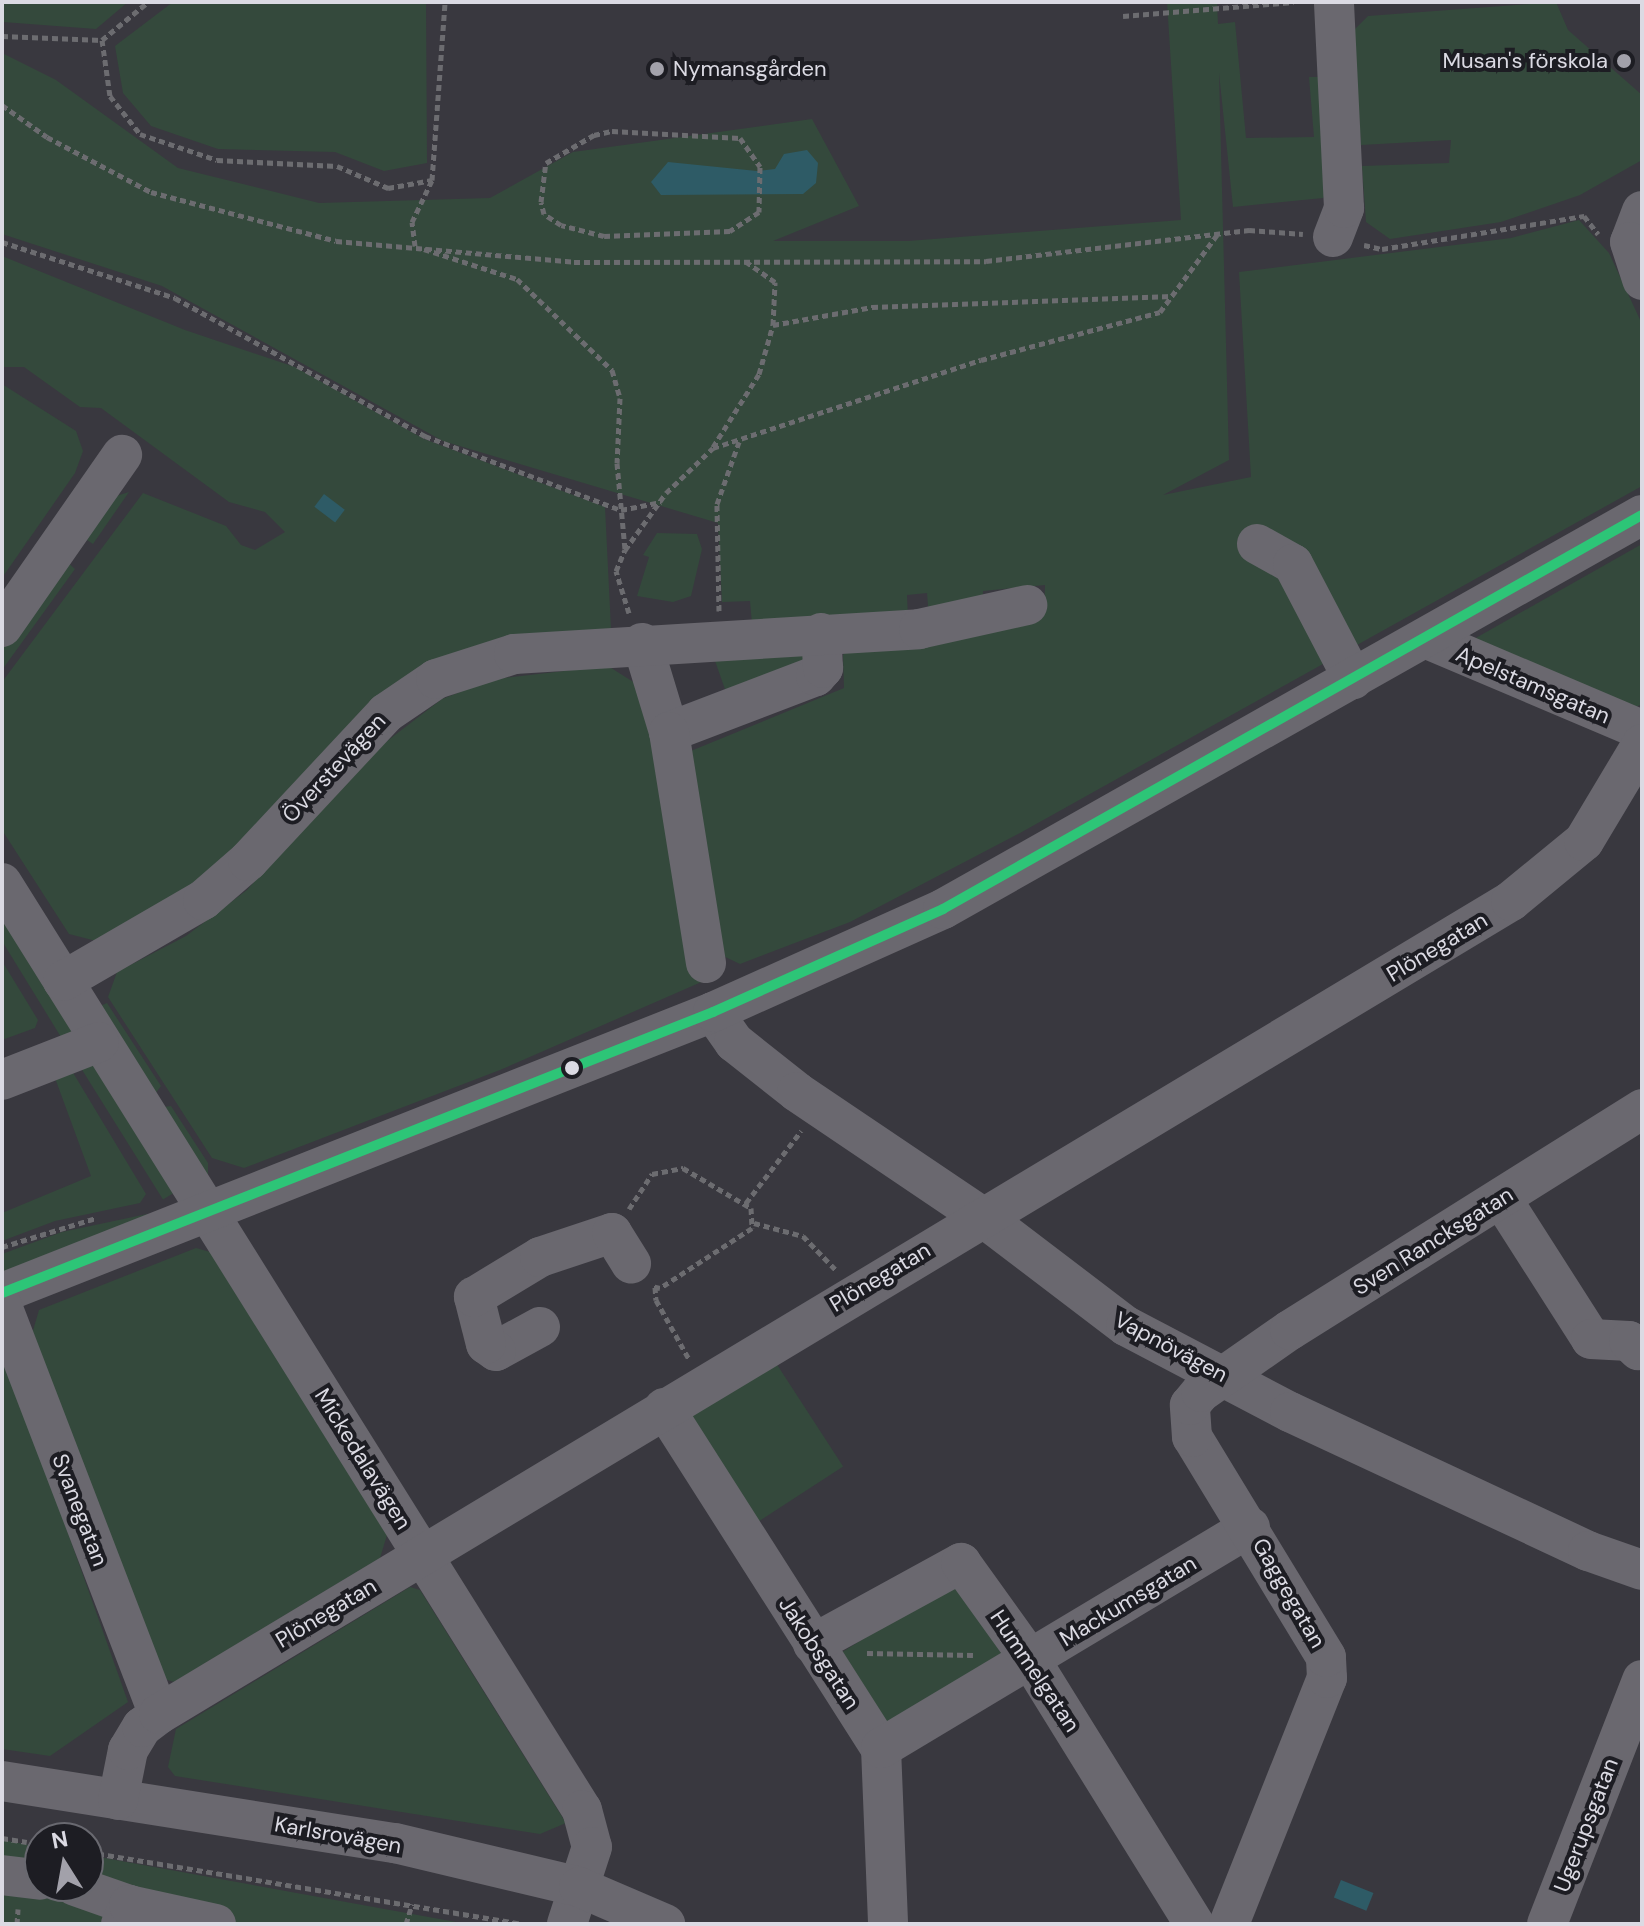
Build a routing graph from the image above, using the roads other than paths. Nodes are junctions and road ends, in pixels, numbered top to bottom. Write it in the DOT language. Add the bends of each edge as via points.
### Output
graph roads {
  1 [pos="1334,2"];
  2 [pos="1640,214"];
  3 [pos="1333,237"];
  4 [pos="1642,280"];
  5 [pos="122,455"];
  6 [pos="1642,515"];
  7 [pos="1257,544"];
  8 [pos="1027,605"];
  9 [pos="2,627"];
  10 [pos="636,632"];
  11 [pos="821,633"];
  12 [pos="1425,638"];
  13 [pos="1353,679"];
  14 [pos="1642,730"];
  15 [pos="669,732"];
  16 [pos="1642,744"];
  17 [pos="3,888"];
  18 [pos="706,963"];
  19 [pos="63,981"];
  20 [pos="713,1012"];
  21 [pos="99,1042"];
  22 [pos="2,1080"];
  23 [pos="1642,1109"];
  24 [pos="1501,1198"];
  25 [pos="211,1213"];
  26 [pos="982,1217"];
  27 [pos="633,1261"];
  28 [pos="2,1293"];
  29 [pos="2,1306"];
  30 [pos="540,1327"];
  31 [pos="1638,1350"];
  32 [pos="1226,1377"];
  33 [pos="664,1408"];
  34 [pos="1250,1527"];
  35 [pos="422,1555"];
  36 [pos="1642,1570"];
  37 [pos="813,1644"];
  38 [pos="1030,1659"];
  39 [pos="1642,1680"];
  40 [pos="159,1714"];
  41 [pos="881,1748"];
  42 [pos="2,1781"];
  43 [pos="118,1800"];
  44 [pos="2,1875"];
  45 [pos="24,1878"];
  46 [pos="104,1902"];
  47 [pos="573,1906"];
  48 [pos="125,1914"];
  49 [pos="216,1924"];
  50 [pos="665,1924"];
  51 [pos="888,1924"];
  52 [pos="1194,1924"];
  53 [pos="1229,1924"];
  54 [pos="1547,1924"];
  1 -- 3 [label="street" via="1344,208"];
  2 -- 4 [label="street" via="1630,257"];
  5 -- 9 [label="street"];
  6 -- 12 [label="street"];
  7 -- 13 [label="street" via="1293,564"];
  8 -- 11 [label="street, Överstevägen" via="943,626"];
  10 -- 11 [label="street, Överstevägen"];
  10 -- 15 [label="street"];
  10 -- 19 [label="street, Överstevägen" via="514,654 416,688 347,749 248,861 214,890"];
  11 -- 15 [label="street" via="823,668 816,676"];
  12 -- 13 [label="street"];
  12 -- 14 [label="street, Apelstamsgatan"];
  13 -- 20 [label="street" via="943,909"];
  15 -- 18 [label="street"];
  16 -- 26 [label="street, Plönegatan" via="1584,841 1511,901"];
  17 -- 19 [label="street, Mickedalavägen"];
  19 -- 21 [label="street, Mickedalavägen"];
  20 -- 25 [label="street"];
  20 -- 26 [label="street, Vapnövägen" via="734,1042 797,1092"];
  21 -- 22 [label="street"];
  21 -- 25 [label="street, Mickedalavägen" via="190,1192"];
  23 -- 24 [label="street, Sven Rancksgatan"];
  24 -- 31 [label="street" via="1591,1339 1629,1341"];
  24 -- 32 [label="street, Sven Rancksgatan" via="1290,1330"];
  25 -- 28 [label="street"];
  25 -- 35 [label="street, Mickedalavägen"];
  26 -- 32 [label="street, Vapnövägen" via="1126,1326"];
  26 -- 33 [label="street, Plönegatan"];
  27 -- 30 [label="street" via="540,1257 474,1297 486,1344 496,1351"];
  29 -- 40 [label="street, Svanegatan"];
  32 -- 34 [label="street, Gaggegatan" via="1201,1392 1187,1419 1192,1437"];
  32 -- 36 [label="street, Vapnövägen" via="1560,1538"];
  33 -- 35 [label="street, Plönegatan"];
  33 -- 37 [label="street, Jakobsgatan"];
  34 -- 38 [label="street, Mackumsgatan"];
  34 -- 53 [label="street, Gaggegatan" via="1319,1638 1327,1678"];
  35 -- 40 [label="street, Plönegatan"];
  35 -- 47 [label="street, Mickedalavägen" via="582,1810 592,1847"];
  37 -- 38 [label="street, Hummelgatan" via="961,1563"];
  37 -- 41 [label="street, Jakobsgatan"];
  38 -- 41 [label="street, Mackumsgatan"];
  38 -- 52 [label="street, Hummelgatan"];
  39 -- 54 [label="street, Ugerupsgatan"];
  40 -- 43 [label="street, Plönegatan" via="142,1727 128,1750"];
  41 -- 51 [label="street"];
  42 -- 43 [label="street, Karlsrovägen"];
  43 -- 47 [label="street, Karlsrovägen" via="395,1843"];
  44 -- 45 [label="street"];
  46 -- 48 [label="street"];
  47 -- 50 [label="street, Karlsrovägen"];
  48 -- 49 [label="street"];
}
